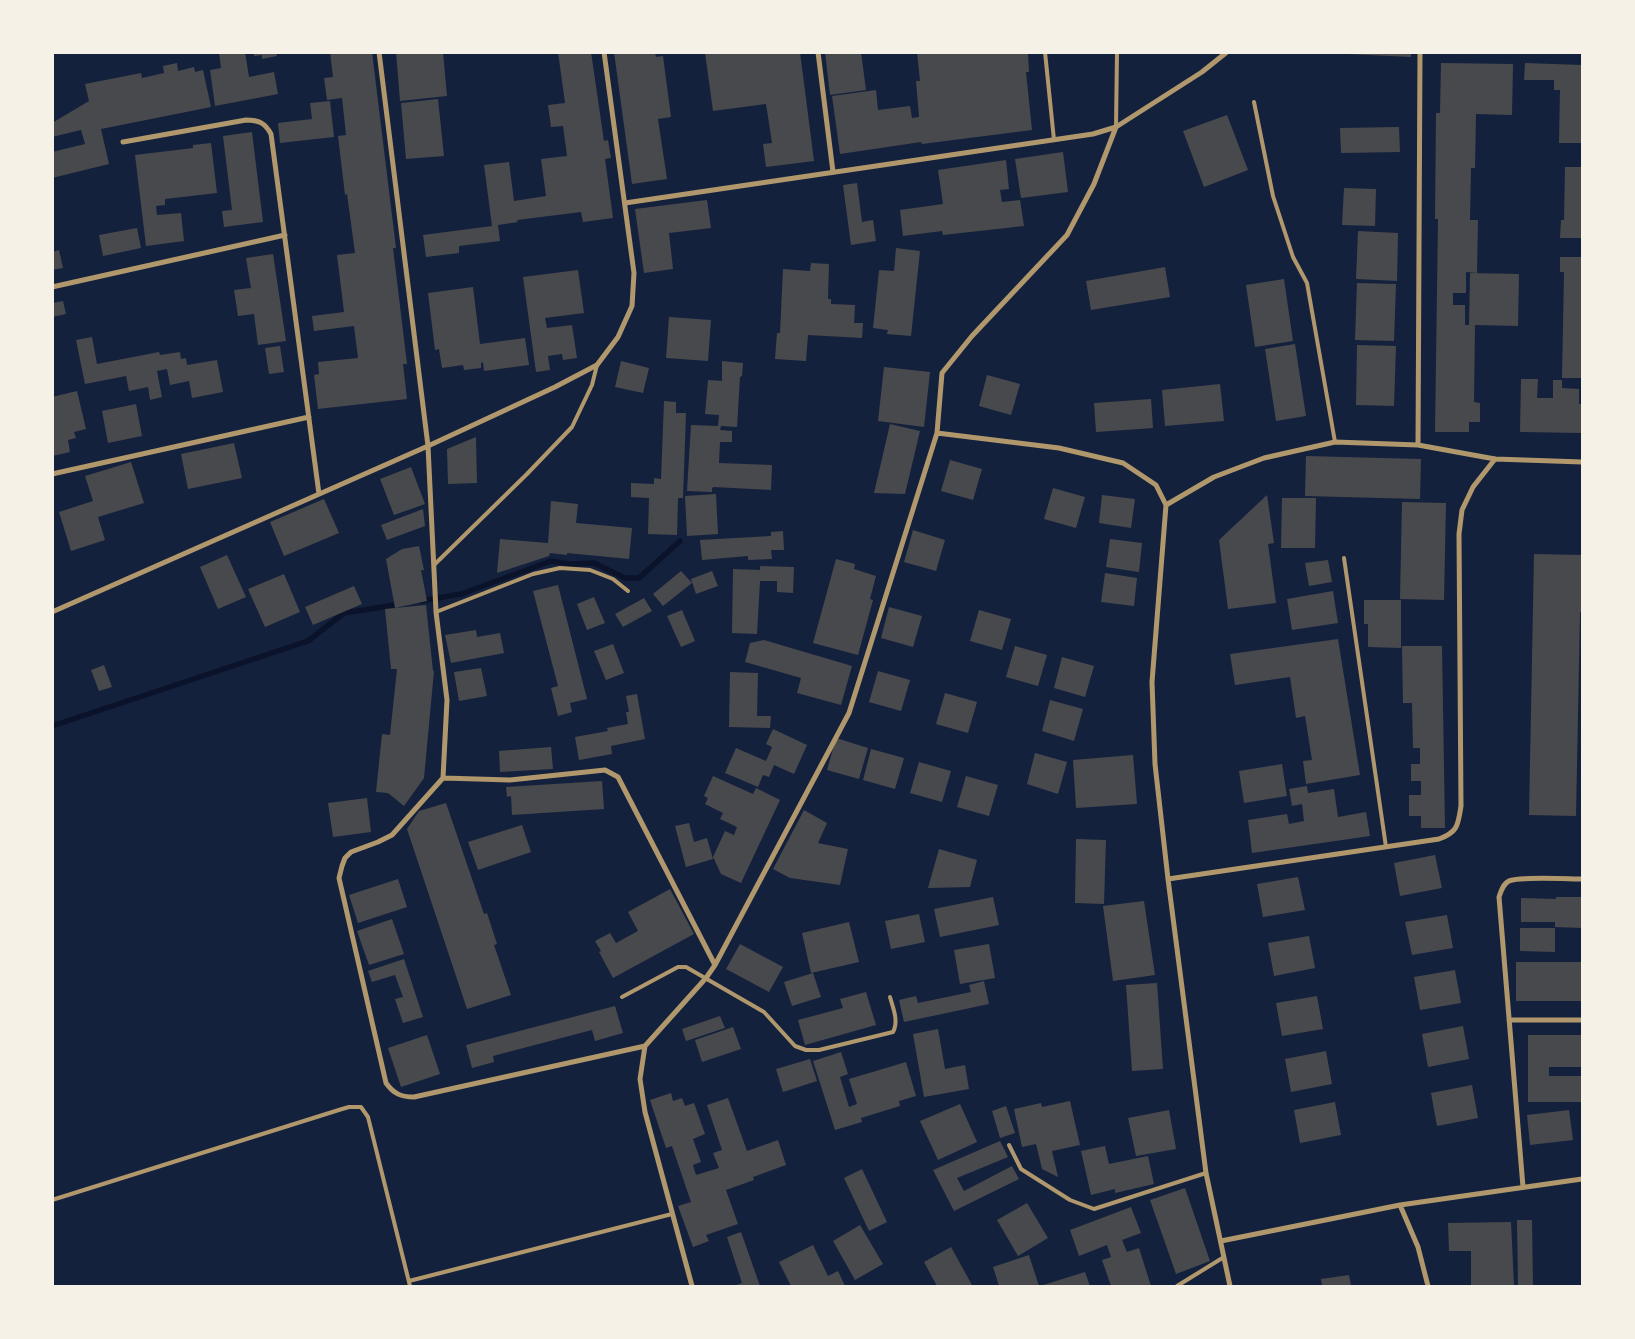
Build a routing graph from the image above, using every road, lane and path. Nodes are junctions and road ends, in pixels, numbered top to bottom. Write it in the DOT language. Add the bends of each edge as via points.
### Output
graph roads {
  1 [pos="379,52"];
  2 [pos="604,52"];
  3 [pos="818,52"];
  4 [pos="1044,52"];
  5 [pos="1117,52"];
  6 [pos="1227,52"];
  7 [pos="1420,52"];
  8 [pos="1254,102"];
  9 [pos="1116,127"];
  10 [pos="1054,140"];
  11 [pos="123,142"];
  12 [pos="833,172"];
  13 [pos="625,203"];
  14 [pos="285,235"];
  15 [pos="52,287"];
  16 [pos="597,365"];
  17 [pos="309,417"];
  18 [pos="937,433"];
  19 [pos="1335,442"];
  20 [pos="1418,445"];
  21 [pos="428,446"];
  22 [pos="1495,459"];
  23 [pos="1582,462"];
  24 [pos="52,474"];
  25 [pos="319,494"];
  26 [pos="1166,505"];
  27 [pos="1344,558"];
  28 [pos="434,565"];
  29 [pos="628,591"];
  30 [pos="436,609"];
  31 [pos="52,612"];
  32 [pos="443,778"];
  33 [pos="1386,847"];
  34 [pos="1168,879"];
  35 [pos="1582,879"];
  36 [pos="715,965"];
  37 [pos="706,978"];
  38 [pos="622,997"];
  39 [pos="890,997"];
  40 [pos="1509,1020"];
  41 [pos="1582,1020"];
  42 [pos="645,1046"];
  43 [pos="1009,1145"];
  44 [pos="1206,1173"];
  45 [pos="1582,1179"];
  46 [pos="1523,1187"];
  47 [pos="52,1200"];
  48 [pos="1400,1205"];
  49 [pos="672,1214"];
  50 [pos="1221,1241"];
  51 [pos="1224,1257"];
  52 [pos="409,1281"];
  53 [pos="410,1286"];
  54 [pos="692,1286"];
  55 [pos="1177,1286"];
  56 [pos="1230,1286"];
  57 [pos="1428,1286"];
  1 -- 21 [label="street"];
  2 -- 13 [label="street"];
  3 -- 12 [label="street"];
  4 -- 10 [label="lane"];
  5 -- 9 [label="lane"];
  6 -- 9 [label="street" via="1202,72"];
  7 -- 20 [label="street"];
  8 -- 19 [label="lane" via="1272,196 1292,257 1307,283"];
  9 -- 10 [label="street"];
  9 -- 18 [label="street" via="1094,184 1067,235 972,336 942,373"];
  10 -- 12 [label="street"];
  11 -- 14 [label="street" via="246,120 257,120 266,125 271,134"];
  12 -- 13 [label="street"];
  13 -- 16 [label="street" via="634,273 632,306 618,337"];
  14 -- 15 [label="street"];
  14 -- 17 [label="street"];
  16 -- 21 [label="street"];
  16 -- 28 [label="lane" via="592,385 572,426"];
  17 -- 24 [label="street"];
  17 -- 25 [label="street"];
  18 -- 26 [label="street" via="1059,448 1123,462 1156,485"];
  18 -- 36 [label="street" via="849,713"];
  19 -- 20 [label="street"];
  19 -- 26 [label="street" via="1264,458 1214,477"];
  20 -- 22 [label="street"];
  21 -- 25 [label="street"];
  21 -- 28 [label="street"];
  22 -- 23 [label="street"];
  22 -- 33 [label="street" via="1473,487 1462,510 1459,534 1461,806 1458,826 1439,840"];
  25 -- 31 [label="street"];
  26 -- 34 [label="street" via="1152,682 1155,764"];
  27 -- 33 [label="lane"];
  28 -- 30 [label="street"];
  29 -- 30 [label="lane" via="613,579 590,570 560,568 533,574"];
  30 -- 32 [label="street" via="447,700"];
  32 -- 36 [label="street" via="510,780 605,770 618,778"];
  32 -- 42 [label="street" via="392,835 350,852 339,878 386,1084 392,1092 414,1097"];
  33 -- 34 [label="street"];
  34 -- 44 [label="street"];
  35 -- 40 [label="street" via="1522,879 1509,881 1502,887 1498,897"];
  36 -- 37 [label="street"];
  37 -- 38 [label="lane" via="693,970 678,967"];
  37 -- 39 [label="lane" via="764,1012 795,1046 806,1050 819,1050 893,1032 896,1021"];
  37 -- 42 [label="street"];
  40 -- 41 [label="street"];
  40 -- 46 [label="street"];
  42 -- 49 [label="street" via="640,1079 645,1112"];
  43 -- 44 [label="lane" via="1021,1169 1070,1200 1094,1209"];
  44 -- 50 [label="street"];
  45 -- 46 [label="street"];
  46 -- 48 [label="street"];
  47 -- 52 [label="lane" via="342,1109 361,1108 368,1117"];
  48 -- 50 [label="street"];
  48 -- 57 [label="street" via="1418,1247"];
  49 -- 52 [label="lane"];
  49 -- 54 [label="street"];
  50 -- 51 [label="street"];
  51 -- 55 [label="lane"];
  51 -- 56 [label="street"];
  52 -- 53 [label="lane"];
}
